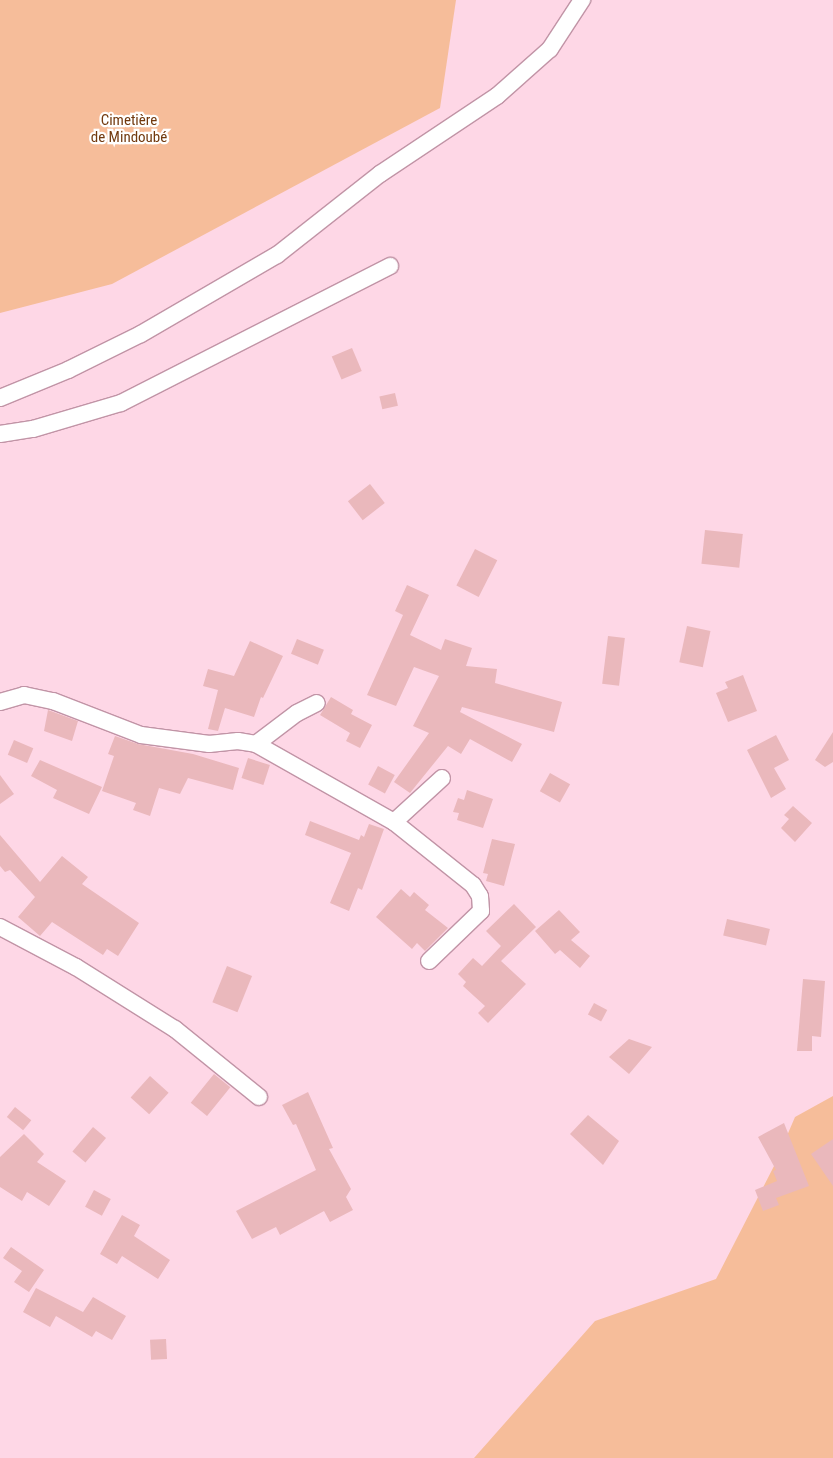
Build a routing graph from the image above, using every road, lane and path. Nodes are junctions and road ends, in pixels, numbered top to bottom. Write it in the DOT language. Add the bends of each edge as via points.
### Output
graph roads {
  1 [pos="582,0"];
  2 [pos="390,266"];
  3 [pos="0,398"];
  4 [pos="0,434"];
  5 [pos="0,702"];
  6 [pos="317,703"];
  7 [pos="256,744"];
  8 [pos="442,778"];
  9 [pos="394,822"];
  10 [pos="0,927"];
  11 [pos="429,961"];
  12 [pos="259,1097"];
  1 -- 3 [label="street" via="550,49 497,96 380,174 277,255 141,334 68,370"];
  2 -- 4 [label="street" via="121,403 33,429"];
  5 -- 7 [label="street" via="24,695 54,701 141,734 209,744 238,741"];
  6 -- 7 [label="street" via="297,713"];
  7 -- 9 [label="street"];
  8 -- 9 [label="street"];
  9 -- 11 [label="street" via="472,885 480,896 481,911"];
  10 -- 12 [label="street" via="76,967 175,1029"];
}
